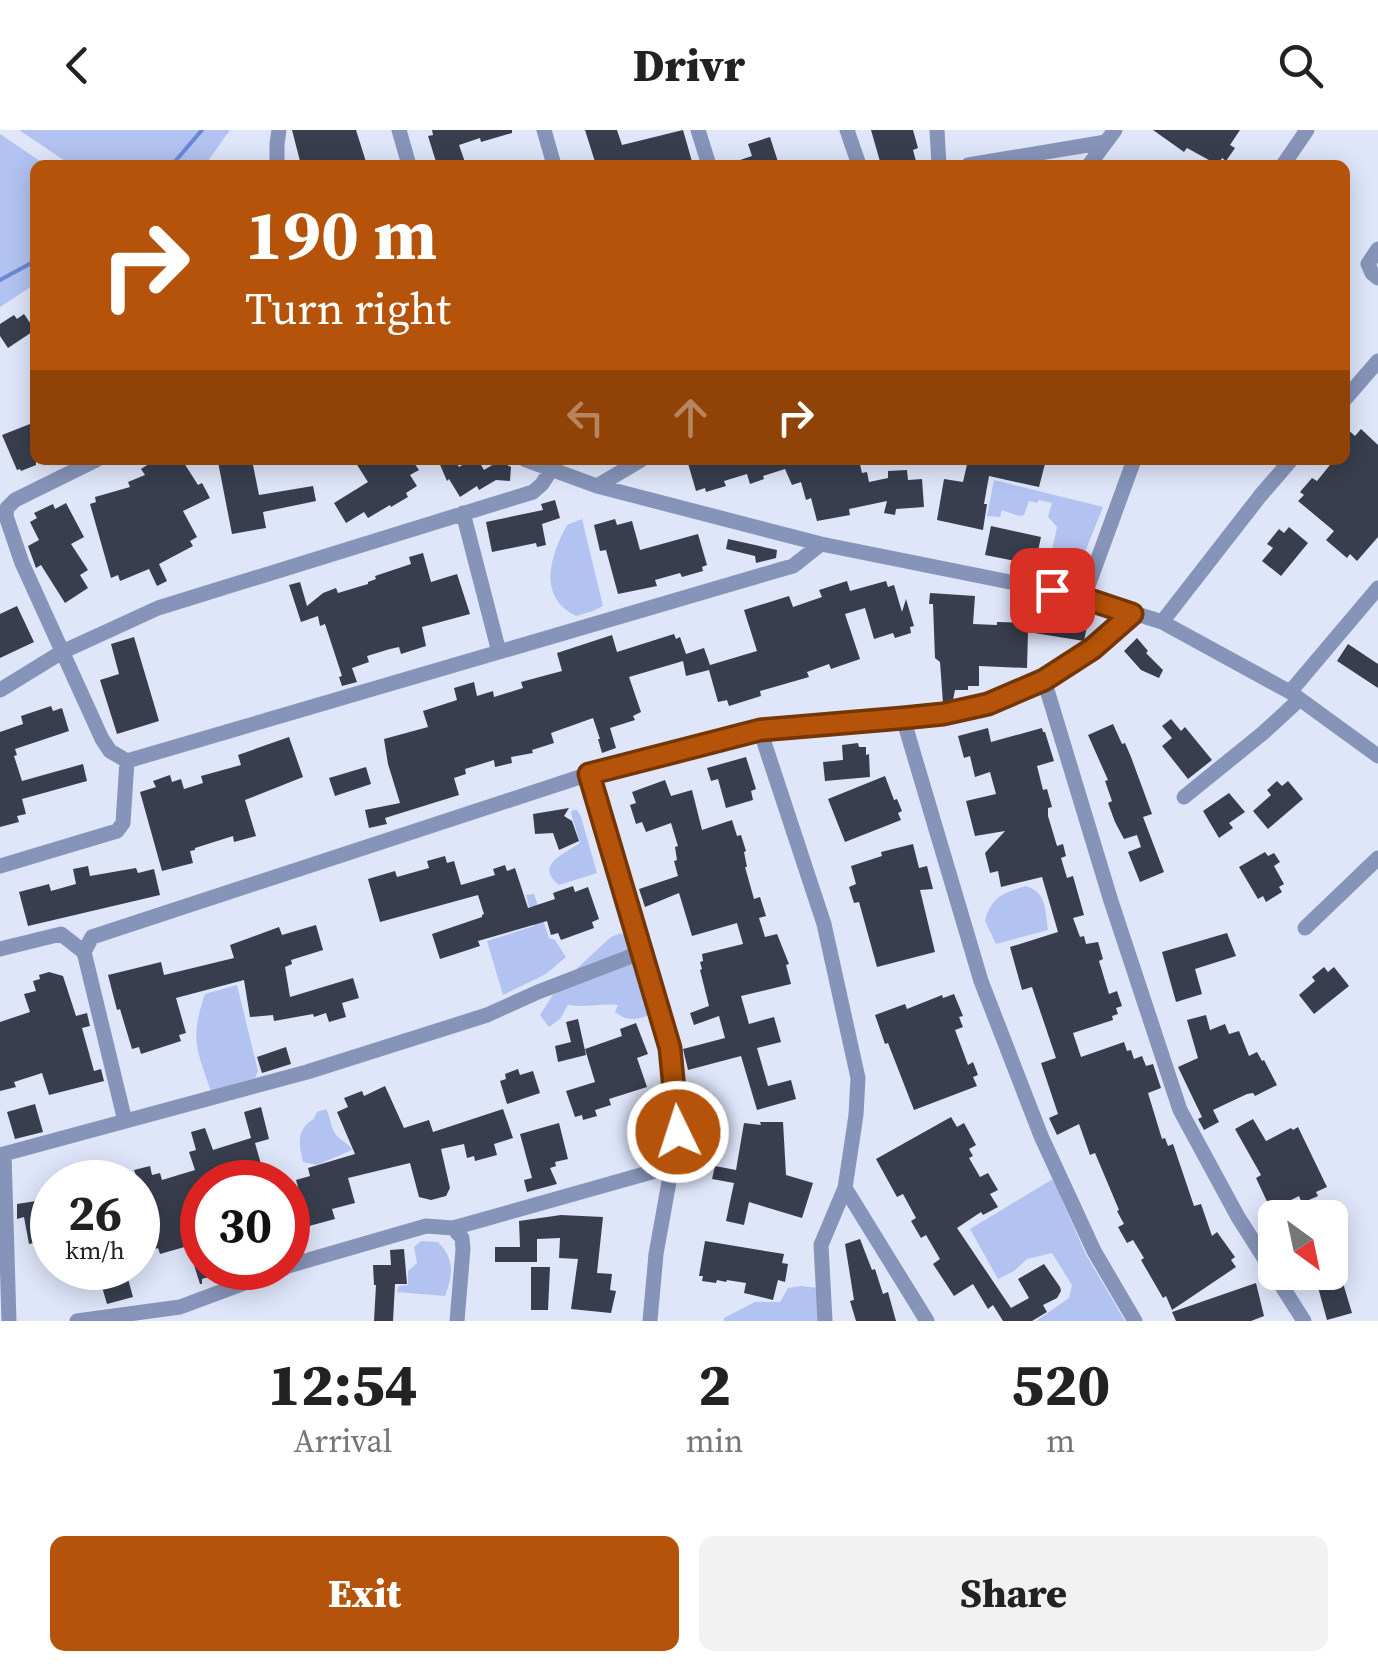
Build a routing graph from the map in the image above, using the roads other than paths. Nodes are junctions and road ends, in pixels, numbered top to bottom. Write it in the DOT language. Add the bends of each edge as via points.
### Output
graph roads {
  1 [pos="279,130"];
  2 [pos="399,130"];
  3 [pos="544,130"];
  4 [pos="698,130"];
  5 [pos="847,130"];
  6 [pos="937,130"];
  7 [pos="1307,130"];
  8 [pos="1110,136"];
  9 [pos="277,160"];
  10 [pos="408,160"];
  11 [pos="553,160"];
  12 [pos="707,160"];
  13 [pos="857,160"];
  14 [pos="939,160"];
  15 [pos="992,160"];
  16 [pos="1093,160"];
  17 [pos="1287,160"];
  18 [pos="1378,250"];
  19 [pos="1378,278"];
  20 [pos="1378,361"];
  21 [pos="1350,392"];
  22 [pos="86,465"];
  23 [pos="539,465"];
  24 [pos="632,465"];
  25 [pos="1132,465"];
  26 [pos="1287,465"];
  27 [pos="552,470"];
  28 [pos="598,486"];
  29 [pos="463,513"];
  30 [pos="821,544"];
  31 [pos="1378,588"];
  32 [pos="1084,598"];
  33 [pos="1132,614"];
  34 [pos="1162,622"];
  35 [pos="62,652"];
  36 [pos="499,652"];
  37 [pos="1044,680"];
  38 [pos="0,690"];
  39 [pos="1295,696"];
  40 [pos="903,718"];
  41 [pos="760,730"];
  42 [pos="1378,756"];
  43 [pos="126,761"];
  44 [pos="589,774"];
  45 [pos="1184,797"];
  46 [pos="1378,858"];
  47 [pos="0,866"];
  48 [pos="1304,928"];
  49 [pos="0,948"];
  50 [pos="84,952"];
  51 [pos="642,952"];
  52 [pos="125,1121"];
  53 [pos="2,1155"];
  54 [pos="673,1166"];
  55 [pos="845,1188"];
  56 [pos="453,1228"];
  57 [pos="310,1260"];
  58 [pos="234,1290"];
  59 [pos="180,1314"];
  60 [pos="9,1321"];
  61 [pos="78,1321"];
  62 [pos="457,1321"];
  63 [pos="650,1321"];
  64 [pos="825,1321"];
  65 [pos="927,1321"];
  66 [pos="1135,1321"];
  67 [pos="1304,1321"];
  1 -- 9 [label="street"];
  2 -- 10 [label="street"];
  3 -- 11 [label="street"];
  4 -- 12 [label="street"];
  5 -- 13 [label="street"];
  6 -- 14 [label="street"];
  7 -- 17 [label="street"];
  8 -- 15 [label="street"];
  8 -- 16 [label="street"];
  18 -- 19 [label="street" via="1368,264"];
  20 -- 21 [label="street"];
  22 -- 35 [label="street" via="7,508 22,564"];
  23 -- 27 [label="street"];
  24 -- 28 [label="street"];
  25 -- 32 [label="street"];
  26 -- 34 [label="street"];
  27 -- 28 [label="street"];
  27 -- 29 [label="street" via="533,492"];
  28 -- 30 [label="street"];
  29 -- 35 [label="street" via="158,608"];
  29 -- 36 [label="street"];
  30 -- 32 [label="street"];
  30 -- 36 [label="street" via="793,566"];
  31 -- 39 [label="street"];
  32 -- 33 [label="street"];
  33 -- 34 [label="street"];
  33 -- 37 [label="street"];
  34 -- 39 [label="street"];
  35 -- 38 [label="street"];
  35 -- 43 [label="street" via="102,739"];
  36 -- 43 [label="street"];
  37 -- 40 [label="street" via="988,704"];
  37 -- 67 [label="street" via="1180,1110"];
  39 -- 42 [label="street"];
  39 -- 45 [label="street" via="1262,733"];
  40 -- 41 [label="street"];
  40 -- 66 [label="street" via="994,1016 1094,1251"];
  41 -- 44 [label="street"];
  41 -- 55 [label="street" via="824,924 858,1078"];
  43 -- 47 [label="street" via="117,831"];
  44 -- 50 [label="street" via="92,937"];
  44 -- 51 [label="street"];
  46 -- 48 [label="street"];
  49 -- 50 [label="street" via="61,934"];
  50 -- 52 [label="street"];
  51 -- 52 [label="street" via="487,1015"];
  51 -- 54 [label="street" via="670,1048 678,1132"];
  52 -- 53 [label="street"];
  53 -- 60 [label="street"];
  54 -- 56 [label="street"];
  54 -- 63 [label="street"];
  55 -- 64 [label="street" via="821,1245"];
  55 -- 65 [label="street"];
  56 -- 57 [label="street" via="426,1226"];
  56 -- 62 [label="street" via="464,1249"];
  58 -- 59 [label="street"];
  59 -- 61 [label="street"];
}
